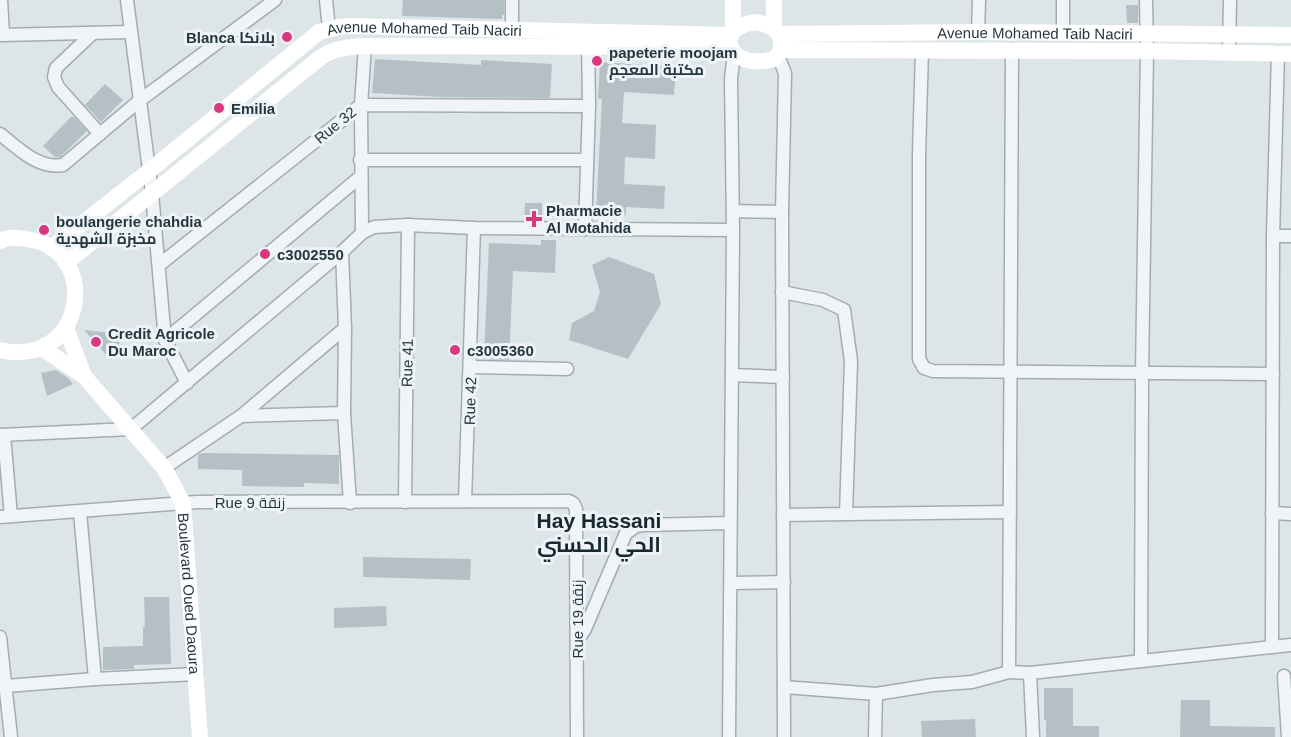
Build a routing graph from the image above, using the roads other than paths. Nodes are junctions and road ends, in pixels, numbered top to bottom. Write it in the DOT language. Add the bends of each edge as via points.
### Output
graph roads {
  1 [pos="2,0"];
  2 [pos="127,0"];
  3 [pos="275,0"];
  4 [pos="326,0"];
  5 [pos="512,0"];
  6 [pos="733,0"];
  7 [pos="774,0"];
  8 [pos="979,0"];
  9 [pos="1063,0"];
  10 [pos="1146,0"];
  11 [pos="1230,0"];
  12 [pos="328,29"];
  13 [pos="512,29"];
  14 [pos="130,32"];
  15 [pos="978,32"];
  16 [pos="93,33"];
  17 [pos="1063,33"];
  18 [pos="1,34"];
  19 [pos="1230,34"];
  20 [pos="1291,35"];
  21 [pos="588,39"];
  22 [pos="732,42"];
  23 [pos="778,42"];
  24 [pos="1147,42"];
  25 [pos="365,46"];
  26 [pos="922,50"];
  27 [pos="1012,50"];
  28 [pos="1229,52"];
  29 [pos="1284,54"];
  30 [pos="139,101"];
  31 [pos="361,105"];
  32 [pos="590,106"];
  33 [pos="0,134"];
  34 [pos="100,134"];
  35 [pos="360,160"];
  36 [pos="587,160"];
  37 [pos="150,171"];
  38 [pos="360,177"];
  39 [pos="152,193"];
  40 [pos="733,211"];
  41 [pos="782,212"];
  42 [pos="408,225"];
  43 [pos="474,228"];
  44 [pos="585,229"];
  45 [pos="733,230"];
  46 [pos="362,233"];
  47 [pos="1273,236"];
  48 [pos="1291,236"];
  49 [pos="2,238"];
  50 [pos="51,248"];
  51 [pos="342,252"];
  52 [pos="66,263"];
  53 [pos="159,265"];
  54 [pos="782,292"];
  55 [pos="66,328"];
  56 [pos="345,328"];
  57 [pos="165,340"];
  58 [pos="42,348"];
  59 [pos="0,350"];
  60 [pos="471,367"];
  61 [pos="567,369"];
  62 [pos="1009,372"];
  63 [pos="1142,373"];
  64 [pos="1272,374"];
  65 [pos="732,375"];
  66 [pos="84,376"];
  67 [pos="783,377"];
  68 [pos="187,382"];
  69 [pos="344,413"];
  70 [pos="241,417"];
  71 [pos="131,429"];
  72 [pos="2,435"];
  73 [pos="164,468"];
  74 [pos="465,501"];
  75 [pos="405,502"];
  76 [pos="183,503"];
  77 [pos="350,503"];
  78 [pos="80,512"];
  79 [pos="1010,512"];
  80 [pos="1272,513"];
  81 [pos="846,514"];
  82 [pos="1291,514"];
  83 [pos="783,515"];
  84 [pos="5,516"];
  85 [pos="730,523"];
  86 [pos="784,582"];
  87 [pos="731,583"];
  88 [pos="0,637"];
  89 [pos="577,641"];
  90 [pos="1291,645"];
  91 [pos="1272,647"];
  92 [pos="1141,662"];
  93 [pos="1009,672"];
  94 [pos="196,674"];
  95 [pos="1030,674"];
  96 [pos="1284,676"];
  97 [pos="94,679"];
  98 [pos="6,686"];
  99 [pos="784,687"];
  100 [pos="876,694"];
  101 [pos="4,714"];
  102 [pos="11,737"];
  103 [pos="200,737"];
  104 [pos="577,737"];
  105 [pos="729,737"];
  106 [pos="784,737"];
  107 [pos="874,737"];
  108 [pos="1033,737"];
  109 [pos="1288,737"];
  1 -- 18 [label="street"];
  2 -- 14 [label="street"];
  3 -- 30 [label="street"];
  4 -- 12 [label="street"];
  5 -- 13 [label="street"];
  6 -- 22 [label="street"];
  7 -- 23 [label="street"];
  8 -- 15 [label="street"];
  9 -- 17 [label="street"];
  10 -- 24 [label="street"];
  11 -- 19 [label="street"];
  12 -- 13 [label="street, Avenue Mohamed Taib Naciri"];
  12 -- 37 [label="street, Avenue Mohamed Taib Naciri" via="308,39"];
  13 -- 21 [label="street, Avenue Mohamed Taib Naciri"];
  14 -- 16 [label="street"];
  14 -- 30 [label="street"];
  15 -- 17 [label="street, Avenue Mohamed Taib Naciri"];
  15 -- 23 [label="street, Avenue Mohamed Taib Naciri"];
  16 -- 18 [label="street"];
  16 -- 34 [label="street" via="56,68 54,77 58,87"];
  17 -- 24 [label="street, Avenue Mohamed Taib Naciri"];
  19 -- 20 [label="street, Avenue Mohamed Taib Naciri"];
  19 -- 24 [label="street, Avenue Mohamed Taib Naciri"];
  19 -- 28 [label="street"];
  21 -- 22 [label="street, Avenue Mohamed Taib Naciri"];
  21 -- 25 [label="street, Avenue Mohamed Taib Naciri"];
  21 -- 32 [label="street"];
  22 -- 23 [label="street" via="743,24 756,22 767,24"];
  22 -- 23 [label="street" via="741,59 754,62 766,61"];
  22 -- 40 [label="street"];
  23 -- 26 [label="street, Avenue Mohamed Taib Naciri"];
  23 -- 41 [label="street" via="785,73"];
  24 -- 27 [label="street, Avenue Mohamed Taib Naciri"];
  24 -- 28 [label="street, Avenue Mohamed Taib Naciri"];
  24 -- 63 [label="street"];
  25 -- 31 [label="street"];
  25 -- 39 [label="street, Avenue Mohamed Taib Naciri" via="344,47 321,57"];
  26 -- 27 [label="street, Avenue Mohamed Taib Naciri"];
  26 -- 62 [label="street" via="919,359 924,368 933,372"];
  27 -- 62 [label="street"];
  28 -- 29 [label="street, Avenue Mohamed Taib Naciri"];
  29 -- 47 [label="street"];
  30 -- 34 [label="street"];
  30 -- 37 [label="street"];
  31 -- 32 [label="street, Rue 32"];
  31 -- 35 [label="street"];
  31 -- 53 [label="street, Rue 32"];
  32 -- 36 [label="street"];
  33 -- 34 [label="street" via="40,163 52,166 63,165"];
  35 -- 36 [label="street"];
  35 -- 38 [label="street"];
  36 -- 44 [label="street"];
  37 -- 39 [label="street"];
  37 -- 50 [label="street, Avenue Mohamed Taib Naciri"];
  38 -- 46 [label="street"];
  38 -- 57 [label="street"];
  39 -- 52 [label="street, Avenue Mohamed Taib Naciri"];
  39 -- 53 [label="street"];
  40 -- 41 [label="street"];
  40 -- 45 [label="street"];
  41 -- 54 [label="street"];
  42 -- 43 [label="street"];
  42 -- 46 [label="street" via="374,227"];
  42 -- 75 [label="street, Rue 41"];
  43 -- 44 [label="street"];
  43 -- 60 [label="street, Rue 42"];
  44 -- 45 [label="street"];
  45 -- 65 [label="street"];
  46 -- 51 [label="street"];
  47 -- 48 [label="street"];
  47 -- 64 [label="street"];
  49 -- 50 [label="street" via="37,240"];
  50 -- 52 [label="street"];
  51 -- 56 [label="street"];
  51 -- 68 [label="street"];
  52 -- 55 [label="street" via="76,296"];
  53 -- 57 [label="street"];
  54 -- 67 [label="street"];
  54 -- 81 [label="street" via="823,300 844,310 851,361"];
  55 -- 58 [label="street"];
  55 -- 66 [label="street, Boulevard Oued Daoura"];
  56 -- 69 [label="street"];
  56 -- 70 [label="street"];
  57 -- 68 [label="street"];
  58 -- 59 [label="street" via="27,353"];
  58 -- 66 [label="street, Boulevard Oued Daoura"];
  60 -- 61 [label="street"];
  60 -- 74 [label="street, Rue 42"];
  62 -- 63 [label="street"];
  62 -- 79 [label="street"];
  63 -- 64 [label="street"];
  63 -- 92 [label="street"];
  64 -- 80 [label="street"];
  65 -- 67 [label="street"];
  65 -- 85 [label="street"];
  66 -- 71 [label="street, Boulevard Oued Daoura"];
  67 -- 83 [label="street"];
  68 -- 71 [label="street"];
  69 -- 70 [label="street"];
  69 -- 77 [label="street"];
  70 -- 73 [label="street"];
  71 -- 72 [label="street"];
  71 -- 73 [label="street, Boulevard Oued Daoura"];
  72 -- 84 [label="street"];
  73 -- 76 [label="street, Boulevard Oued Daoura"];
  74 -- 75 [label="street, Rue 9 زنقة"];
  74 -- 89 [label="street, Rue 19 زنقة" via="566,500 575,506"];
  75 -- 77 [label="street, Rue 9 زنقة"];
  76 -- 77 [label="street, Rue 9 زنقة"];
  76 -- 78 [label="street, Rue 9 زنقة"];
  76 -- 94 [label="street, Boulevard Oued Daoura"];
  78 -- 84 [label="street, Rue 9 زنقة"];
  78 -- 97 [label="street"];
  79 -- 81 [label="street"];
  79 -- 93 [label="street"];
  80 -- 82 [label="street"];
  80 -- 91 [label="street"];
  81 -- 83 [label="street"];
  83 -- 86 [label="street"];
  85 -- 87 [label="street"];
  85 -- 89 [label="street" via="643,525 631,529"];
  86 -- 87 [label="street"];
  86 -- 99 [label="street"];
  87 -- 105 [label="street"];
  88 -- 98 [label="street"];
  89 -- 104 [label="street, Rue 19 زنقة"];
  90 -- 91 [label="street"];
  91 -- 92 [label="street"];
  92 -- 95 [label="street"];
  93 -- 95 [label="street"];
  93 -- 100 [label="street" via="972,682"];
  94 -- 97 [label="street"];
  94 -- 103 [label="street, Boulevard Oued Daoura"];
  95 -- 108 [label="street"];
  96 -- 109 [label="street"];
  97 -- 98 [label="street"];
  98 -- 101 [label="street"];
  99 -- 100 [label="street"];
  99 -- 106 [label="street"];
  100 -- 107 [label="street"];
  101 -- 102 [label="street"];
}
